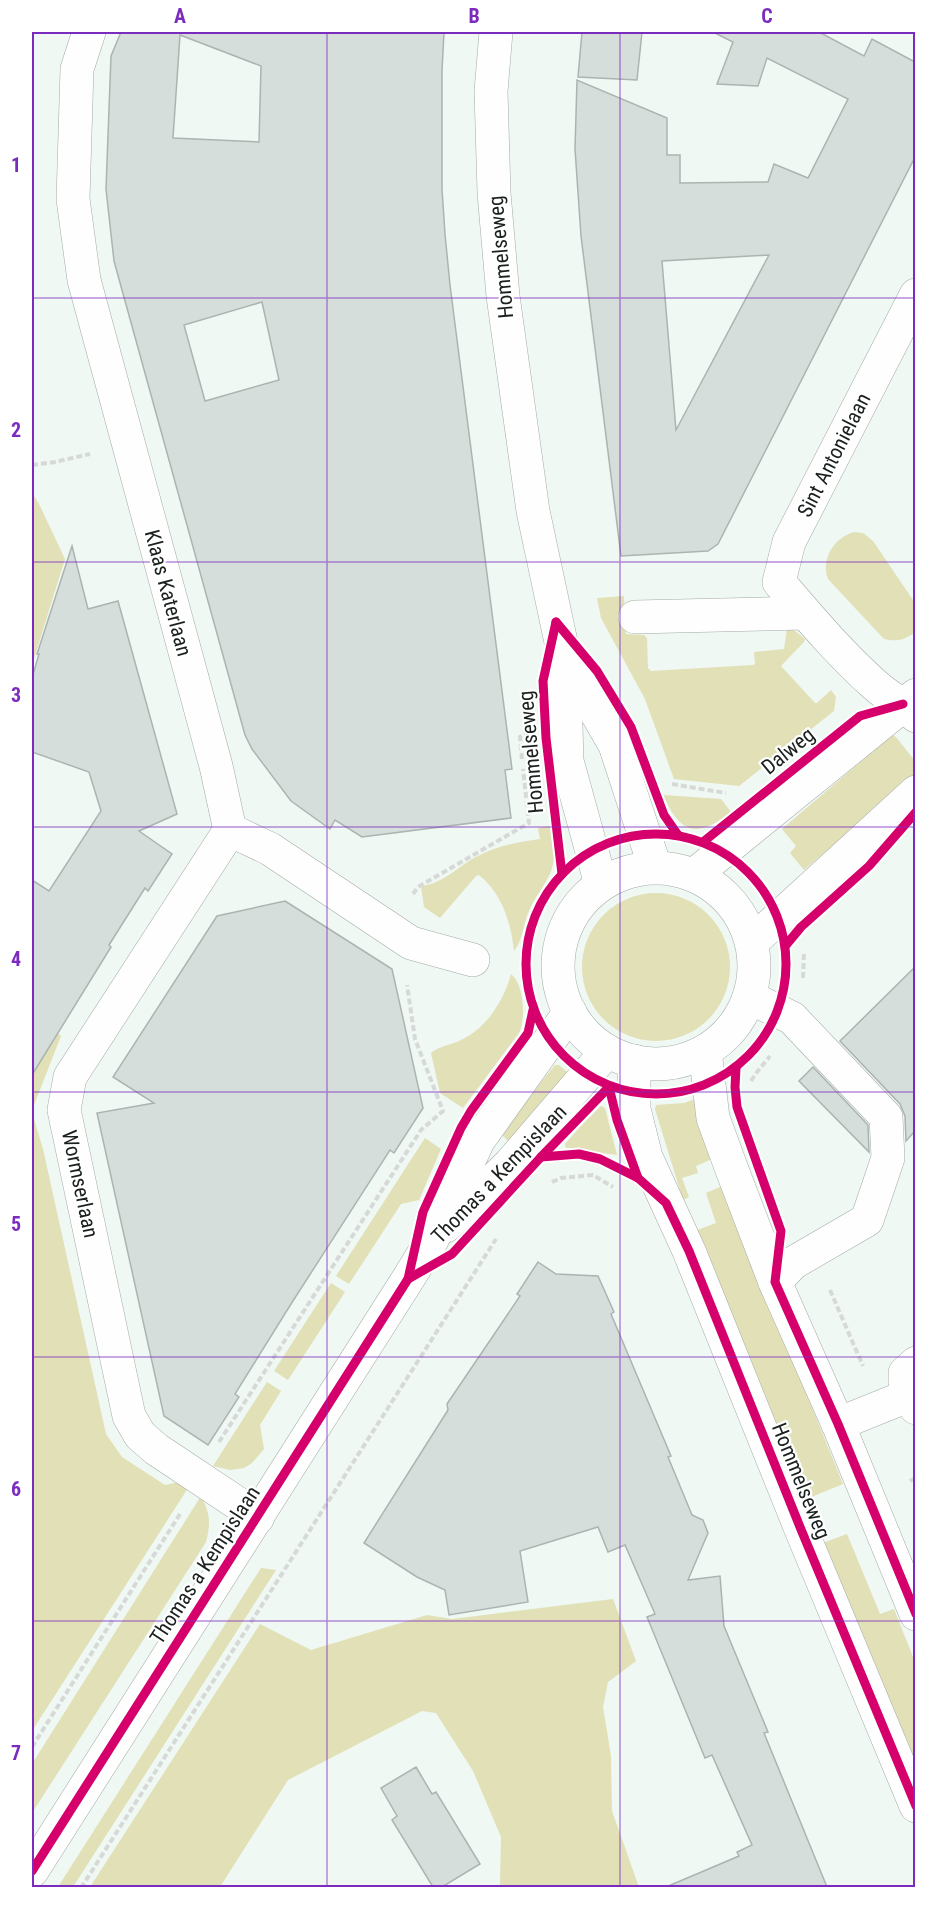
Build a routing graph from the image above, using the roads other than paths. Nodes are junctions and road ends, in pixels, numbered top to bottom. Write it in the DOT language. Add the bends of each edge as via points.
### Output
graph roads {
  1 [pos="89,32"];
  2 [pos="496,32"];
  3 [pos="915,295"];
  4 [pos="805,613"];
  5 [pos="635,617"];
  6 [pos="564,656"];
  7 [pos="911,705"];
  8 [pos="915,792"];
  9 [pos="230,830"];
  10 [pos="655,867"];
  11 [pos="694,875"];
  12 [pos="601,884"];
  13 [pos="752,942"];
  14 [pos="473,960"];
  15 [pos="749,997"];
  16 [pos="570,1012"];
  17 [pos="705,1051"];
  18 [pos="621,1056"];
  19 [pos="432,1240"];
  20 [pos="775,1282"];
  21 [pos="915,1363"];
  22 [pos="913,1401"];
  23 [pos="838,1424"];
  24 [pos="258,1517"];
  25 [pos="912,1597"];
  26 [pos="915,1806"];
  27 [pos="32,1871"];
  1 -- 9 [label="street, Klaas Katerlaan" via="77,69 73,199 84,280"];
  2 -- 6 [label="street, Hommelseweg" via="491,91 503,296 533,511"];
  3 -- 4 [label="street, Sint Antonielaan" via="789,542 779,582"];
  4 -- 5 [label="street"];
  4 -- 7 [label="street, Sint Antonielaan" via="876,686"];
  6 -- 10 [label="street, Hommelseweg" via="615,745"];
  6 -- 12 [label="street, Hommelseweg" via="567,761"];
  7 -- 11 [label="street, Dalweg" via="759,820"];
  8 -- 13 [label="street"];
  9 -- 14 [label="street" via="270,849 400,935"];
  9 -- 24 [label="street, Wormserlaan" via="70,1077 64,1110 129,1416 140,1435 156,1449"];
  10 -- 11 [label="street"];
  10 -- 12 [label="street"];
  11 -- 13 [label="street" via="730,901"];
  12 -- 16 [label="street" via="569,920 561,943 558,967 561,990"];
  13 -- 15 [label="street" via="754,979"];
  15 -- 17 [label="street" via="724,1037"];
  15 -- 20 [label="street" via="792,1018 886,1117 888,1158 867,1220 793,1263"];
  16 -- 18 [label="street" via="586,1034"];
  16 -- 19 [label="street, Thomas a Kempislaan" via="478,1141"];
  17 -- 18 [label="street" via="670,1063 652,1064"];
  17 -- 20 [label="street" via="712,1118"];
  18 -- 19 [label="street, Thomas a Kempislaan"];
  18 -- 26 [label="street, Hommelseweg" via="646,1157 689,1251"];
  19 -- 24 [label="street, Thomas a Kempislaan"];
  20 -- 23 [label="street"];
  21 -- 22 [label="street" via="905,1373"];
  22 -- 23 [label="street"];
  23 -- 25 [label="street"];
  24 -- 27 [label="street, Thomas a Kempislaan"];
}
